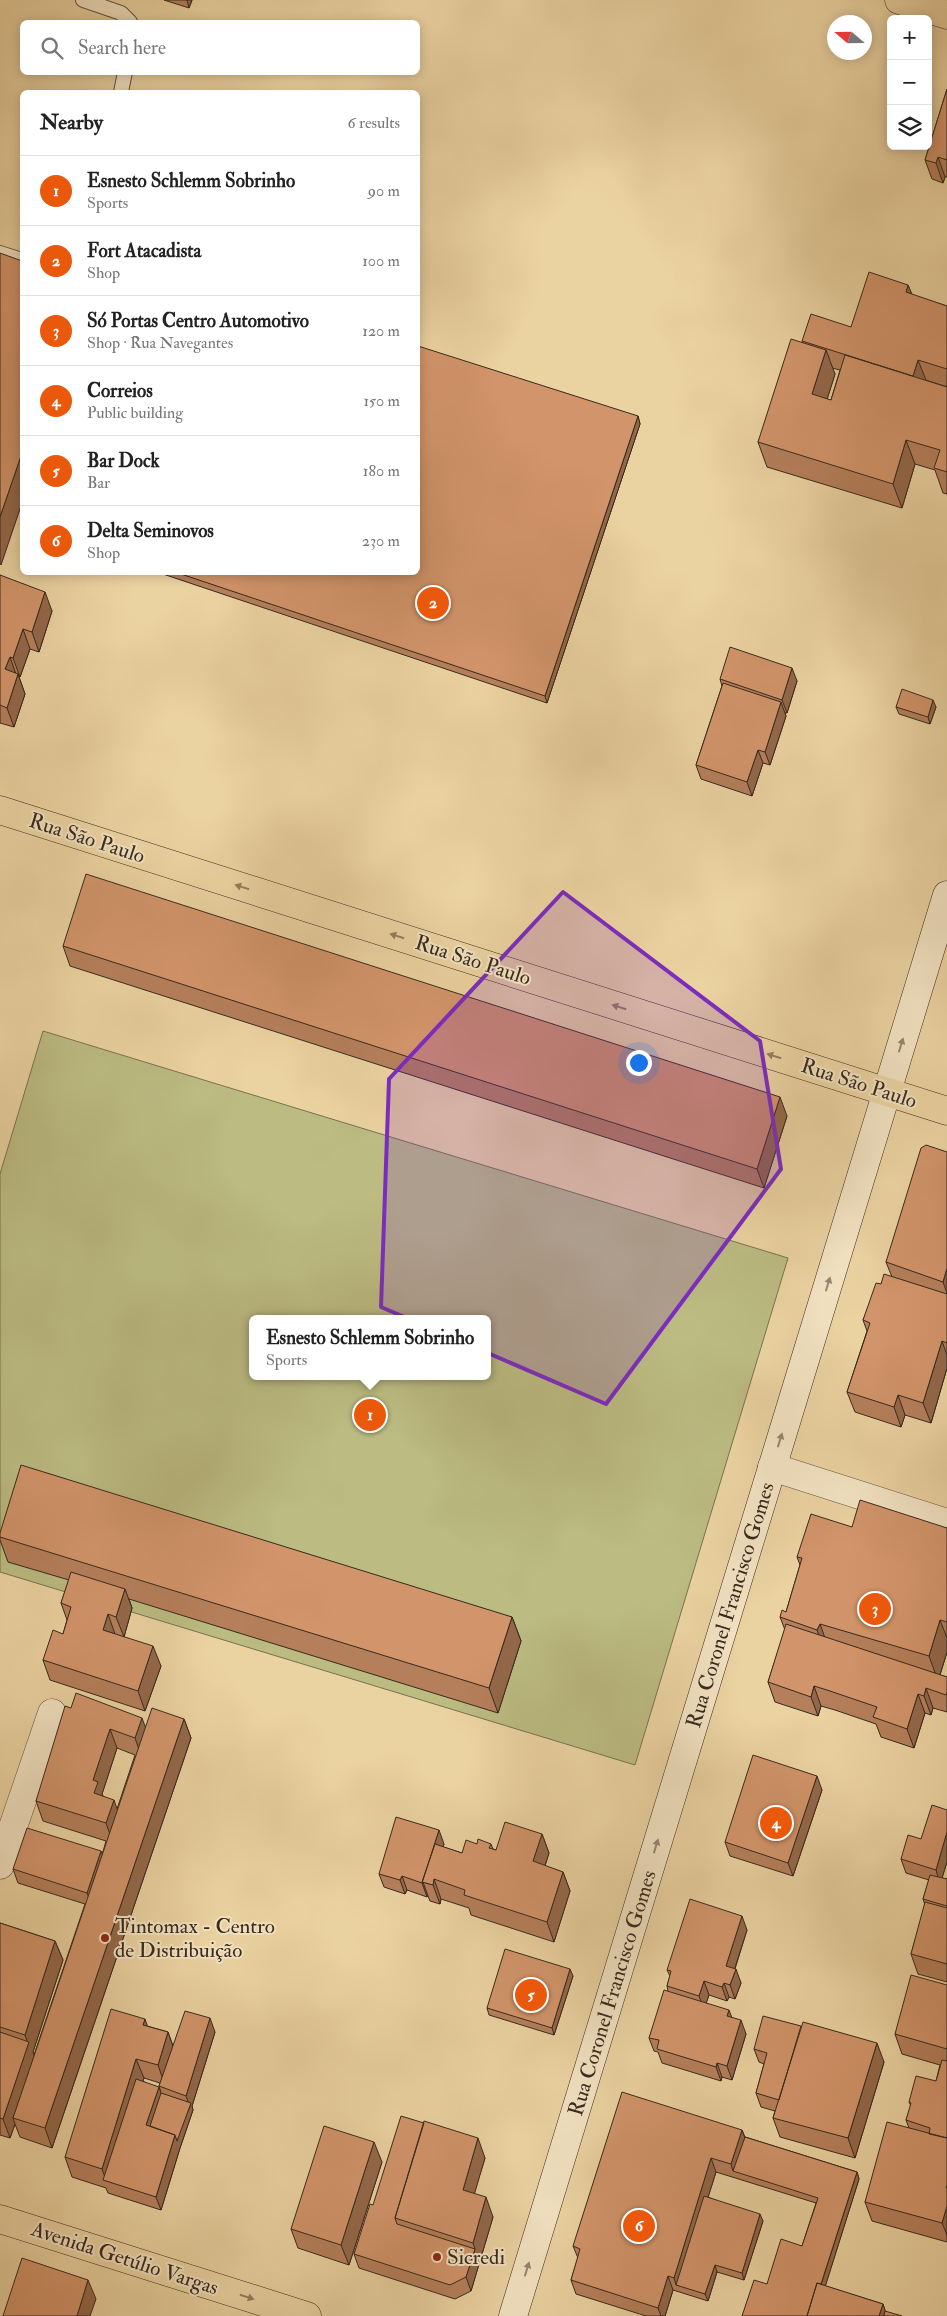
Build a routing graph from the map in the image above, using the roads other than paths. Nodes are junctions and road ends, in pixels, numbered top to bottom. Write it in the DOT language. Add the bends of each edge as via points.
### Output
graph roads {
  1 [pos="83,0"];
  2 [pos="899,0"];
  3 [pos="947,15"];
  4 [pos="128,20"];
  5 [pos="124,75"];
  6 [pos="121,90"];
  7 [pos="0,253"];
  8 [pos="20,259"];
  9 [pos="0,810"];
  10 [pos="947,895"];
  11 [pos="887,1092"];
  12 [pos="947,1111"];
  13 [pos="772,1467"];
  14 [pos="947,1523"];
  15 [pos="52,1713"];
  16 [pos="0,1865"];
  17 [pos="0,2219"];
  18 [pos="307,2316"];
  19 [pos="513,2316"];
  1 -- 4 [label="lane" via="121,13"];
  2 -- 3 [label="main road"];
  5 -- 6 [label="lane"];
  7 -- 8 [label="lane"];
  11 -- 9 [label="main road, Rua São Paulo, one-way"];
  11 -- 10 [label="main road, Rua Coronel Francisco Gomes, one-way"];
  11 -- 12 [label="main road, Rua São Paulo"];
  13 -- 11 [label="main road, Rua Coronel Francisco Gomes, one-way"];
  13 -- 14 [label="main road"];
  19 -- 13 [label="main road, Rua Coronel Francisco Gomes, one-way"];
  15 -- 16 [label="main road"];
  17 -- 18 [label="main road, Avenida Getúlio Vargas, one-way"];
}
